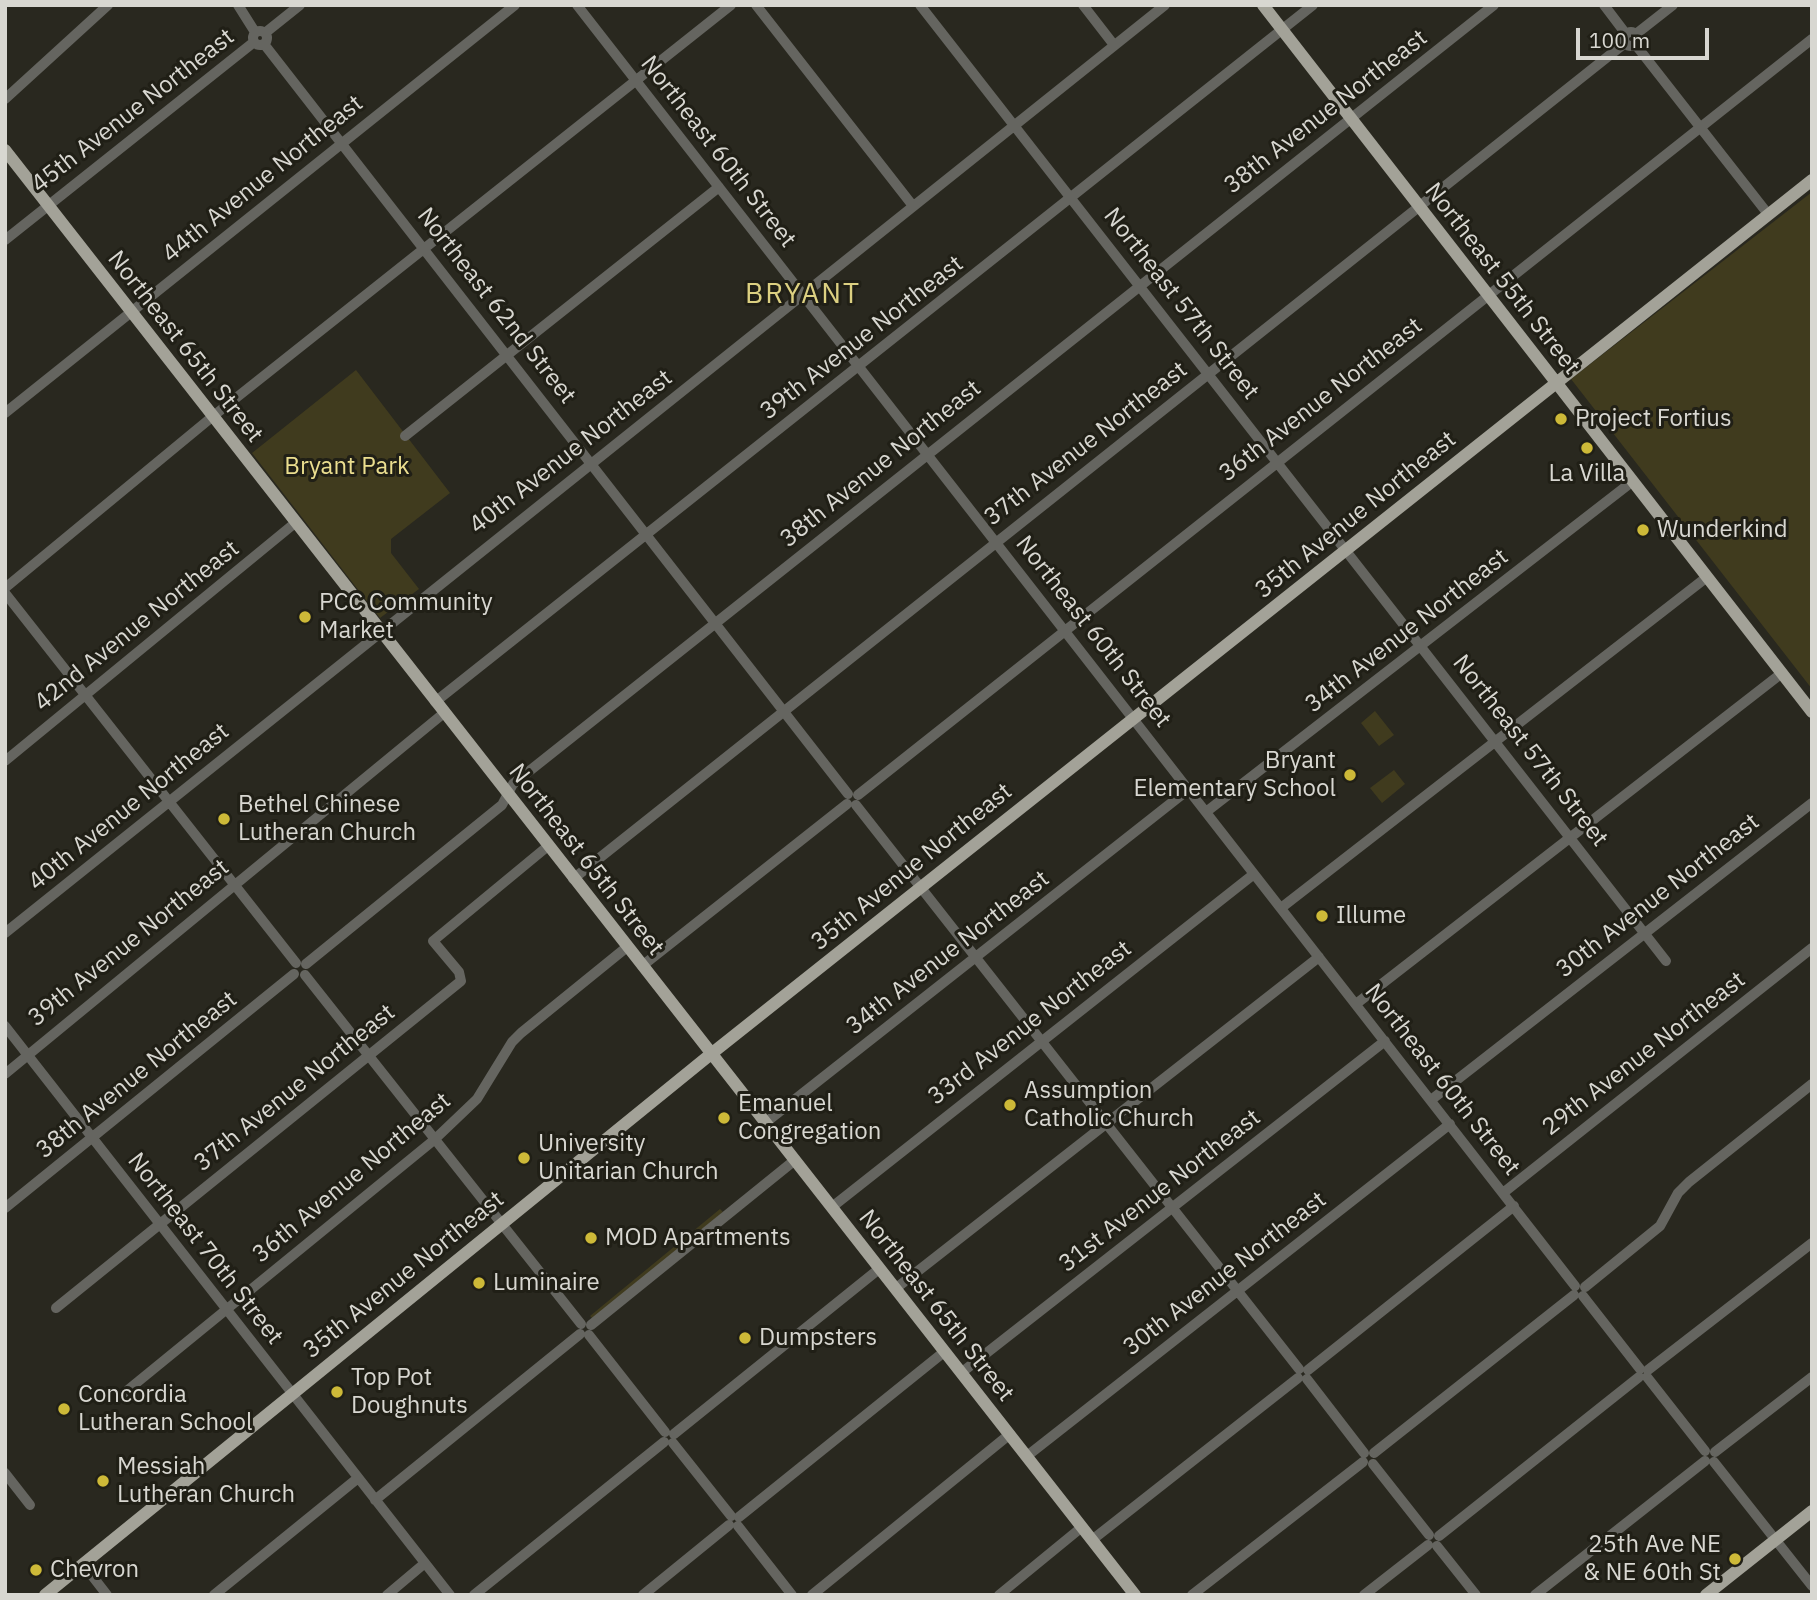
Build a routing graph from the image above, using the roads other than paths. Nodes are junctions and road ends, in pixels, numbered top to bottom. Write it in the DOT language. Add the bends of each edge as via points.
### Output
graph roads {
  1 [pos="108,5"];
  2 [pos="238,5"];
  3 [pos="300,5"];
  4 [pos="515,5"];
  5 [pos="577,5"];
  6 [pos="731,5"];
  7 [pos="756,5"];
  8 [pos="920,5"];
  9 [pos="1083,5"];
  10 [pos="1165,5"];
  11 [pos="1262,5"];
  12 [pos="1313,5"];
  13 [pos="1494,5"];
  14 [pos="1604,5"];
  15 [pos="1673,5"];
  16 [pos="1282,30"];
  17 [pos="259,38"];
  18 [pos="1631,39"];
  19 [pos="1812,39"];
  20 [pos="1114,45"];
  21 [pos="635,81"];
  22 [pos="5,99"];
  23 [pos="1351,119"];
  24 [pos="1014,125"];
  25 [pos="1700,126"];
  26 [pos="341,143"];
  27 [pos="7,156"];
  28 [pos="1812,180"];
  29 [pos="719,187"];
  30 [pos="1070,197"];
  31 [pos="48,205"];
  32 [pos="913,206"];
  33 [pos="1419,206"];
  34 [pos="1768,214"];
  35 [pos="5,240"];
  36 [pos="425,249"];
  37 [pos="1140,285"];
  38 [pos="803,294"];
  39 [pos="1488,296"];
  40 [pos="131,312"];
  41 [pos="507,354"];
  42 [pos="859,367"];
  43 [pos="1208,374"];
  44 [pos="1555,382"];
  45 [pos="5,413"];
  46 [pos="212,417"];
  47 [pos="405,436"];
  48 [pos="928,453"];
  49 [pos="592,463"];
  50 [pos="1278,463"];
  51 [pos="1633,481"];
  52 [pos="295,523"];
  53 [pos="647,534"];
  54 [pos="996,541"];
  55 [pos="1347,551"];
  56 [pos="1707,577"];
  57 [pos="5,591"];
  58 [pos="715,623"];
  59 [pos="1064,629"];
  60 [pos="380,631"];
  61 [pos="1422,646"];
  62 [pos="1782,673"];
  63 [pos="85,695"];
  64 [pos="435,702"];
  65 [pos="783,710"];
  66 [pos="1812,712"];
  67 [pos="444,713"];
  68 [pos="1133,718"];
  69 [pos="1496,742"];
  70 [pos="5,761"];
  71 [pos="1189,789"];
  72 [pos="507,794"];
  73 [pos="852,799"];
  74 [pos="170,802"];
  75 [pos="1812,803"];
  76 [pos="1206,812"];
  77 [pos="1570,837"];
  78 [pos="548,846"];
  79 [pos="1254,874"];
  80 [pos="573,879"];
  81 [pos="234,884"];
  82 [pos="920,888"];
  83 [pos="1281,908"];
  84 [pos="5,933"];
  85 [pos="1645,933"];
  86 [pos="627,947"];
  87 [pos="1812,948"];
  88 [pos="1319,957"];
  89 [pos="976,959"];
  90 [pos="1666,961"];
  91 [pos="642,966"];
  92 [pos="300,969"];
  93 [pos="1356,1004"];
  94 [pos="5,1026"];
  95 [pos="1041,1041"];
  96 [pos="1385,1041"];
  97 [pos="27,1054"];
  98 [pos="710,1054"];
  99 [pos="369,1055"];
  100 [pos="5,1074"];
  101 [pos="1812,1084"];
  102 [pos="1431,1100"];
  103 [pos="765,1123"];
  104 [pos="1107,1124"];
  105 [pos="1450,1124"];
  106 [pos="92,1138"];
  107 [pos="435,1140"];
  108 [pos="795,1160"];
  109 [pos="1503,1193"];
  110 [pos="1514,1206"];
  111 [pos="832,1207"];
  112 [pos="1173,1207"];
  113 [pos="5,1208"];
  114 [pos="500,1223"];
  115 [pos="159,1224"];
  116 [pos="1812,1243"];
  117 [pos="879,1269"];
  118 [pos="895,1289"];
  119 [pos="1238,1290"];
  120 [pos="1579,1291"];
  121 [pos="56,1308"];
  122 [pos="225,1309"];
  123 [pos="585,1330"];
  124 [pos="944,1352"];
  125 [pos="961,1373"];
  126 [pos="1644,1373"];
  127 [pos="1303,1374"];
  128 [pos="1812,1377"];
  129 [pos="291,1394"];
  130 [pos="118,1398"];
  131 [pos="1010,1434"];
  132 [pos="669,1438"];
  133 [pos="1027,1456"];
  134 [pos="1710,1457"];
  135 [pos="1368,1458"];
  136 [pos="5,1473"];
  137 [pos="358,1478"];
  138 [pos="375,1500"];
  139 [pos="30,1505"];
  140 [pos="1812,1511"];
  141 [pos="734,1521"];
  142 [pos="1082,1527"];
  143 [pos="1092,1540"];
  144 [pos="1433,1540"];
  145 [pos="1775,1540"];
  146 [pos="425,1563"];
  147 [pos="83,1564"];
  148 [pos="1812,1586"];
  149 [pos="45,1595"];
  150 [pos="107,1595"];
  151 [pos="214,1595"];
  152 [pos="387,1595"];
  153 [pos="450,1595"];
  154 [pos="474,1595"];
  155 [pos="643,1595"];
  156 [pos="792,1595"];
  157 [pos="812,1595"];
  158 [pos="999,1595"];
  159 [pos="1135,1595"];
  160 [pos="1192,1595"];
  161 [pos="1364,1595"];
  162 [pos="1476,1595"];
  163 [pos="1535,1595"];
  164 [pos="1706,1595"];
  1 -- 22 [label="street"];
  2 -- 17 [label="street, Northeast 62nd Street"];
  3 -- 17 [label="street, 45th Avenue Northeast"];
  4 -- 26 [label="street, 44th Avenue Northeast"];
  5 -- 21 [label="street, Northeast 60th Street"];
  6 -- 21 [label="street"];
  7 -- 32 [label="street"];
  8 -- 24 [label="street, Northeast 57th Street"];
  9 -- 20 [label="street"];
  10 -- 20 [label="street, 40th Avenue Northeast"];
  11 -- 16 [label="main road, Northeast 55th Street"];
  12 -- 16 [label="street, 39th Avenue Northeast"];
  13 -- 23 [label="street, 38th Avenue Northeast"];
  14 -- 18 [label="street"];
  15 -- 18 [label="street, 37th Avenue Northeast"];
  16 -- 23 [label="main road, Northeast 55th Street"];
  16 -- 30 [label="street, 39th Avenue Northeast"];
  17 -- 26 [label="street, Northeast 62nd Street"];
  17 -- 31 [label="street, 45th Avenue Northeast"];
  18 -- 25 [label="street"];
  18 -- 33 [label="street, 37th Avenue Northeast"];
  19 -- 25 [label="street, 36th Avenue Northeast"];
  20 -- 24 [label="street, 40th Avenue Northeast"];
  21 -- 29 [label="street, Northeast 60th Street"];
  21 -- 36 [label="street"];
  23 -- 33 [label="main road, Northeast 55th Street"];
  23 -- 37 [label="street, 38th Avenue Northeast"];
  24 -- 30 [label="street, Northeast 57th Street"];
  24 -- 32 [label="street, 40th Avenue Northeast"];
  25 -- 34 [label="street"];
  25 -- 39 [label="street, 36th Avenue Northeast"];
  26 -- 36 [label="street, Northeast 62nd Street"];
  26 -- 40 [label="street, 44th Avenue Northeast"];
  27 -- 31 [label="main road, Northeast 65th Street"];
  28 -- 34 [label="main road, 35th Avenue Northeast"];
  29 -- 38 [label="street, Northeast 60th Street"];
  29 -- 41 [label="street"];
  30 -- 37 [label="street, Northeast 57th Street"];
  30 -- 42 [label="street, 39th Avenue Northeast"];
  31 -- 35 [label="street, 45th Avenue Northeast"];
  31 -- 40 [label="main road, Northeast 65th Street"];
  32 -- 38 [label="street, 40th Avenue Northeast"];
  33 -- 39 [label="main road, Northeast 55th Street"];
  33 -- 43 [label="street, 37th Avenue Northeast"];
  34 -- 44 [label="main road, 35th Avenue Northeast"];
  36 -- 41 [label="street, Northeast 62nd Street"];
  36 -- 46 [label="street"];
  37 -- 43 [label="street, Northeast 57th Street"];
  37 -- 48 [label="street, 38th Avenue Northeast"];
  38 -- 42 [label="street, Northeast 60th Street"];
  38 -- 49 [label="street, 40th Avenue Northeast"];
  39 -- 44 [label="main road, Northeast 55th Street"];
  39 -- 50 [label="street, 36th Avenue Northeast"];
  40 -- 45 [label="street, 44th Avenue Northeast"];
  40 -- 46 [label="main road, Northeast 65th Street"];
  41 -- 47 [label="street"];
  41 -- 49 [label="street, Northeast 62nd Street"];
  42 -- 48 [label="street, Northeast 60th Street"];
  42 -- 53 [label="street, 39th Avenue Northeast"];
  43 -- 50 [label="street, Northeast 57th Street"];
  43 -- 54 [label="street, 37th Avenue Northeast"];
  44 -- 51 [label="main road, Northeast 55th Street"];
  44 -- 55 [label="main road, 35th Avenue Northeast"];
  46 -- 52 [label="main road, Northeast 65th Street"];
  46 -- 57 [label="street"];
  48 -- 54 [label="street, Northeast 60th Street"];
  48 -- 58 [label="street, 38th Avenue Northeast"];
  49 -- 53 [label="street, Northeast 62nd Street"];
  49 -- 60 [label="street, 40th Avenue Northeast"];
  50 -- 55 [label="street, Northeast 57th Street"];
  50 -- 59 [label="street, 36th Avenue Northeast"];
  51 -- 56 [label="main road, Northeast 55th Street"];
  51 -- 61 [label="street, 34th Avenue Northeast"];
  52 -- 60 [label="main road, Northeast 65th Street"];
  52 -- 63 [label="street, 42nd Avenue Northeast"];
  53 -- 58 [label="street, Northeast 62nd Street"];
  53 -- 64 [label="street, 39th Avenue Northeast"];
  54 -- 59 [label="street, Northeast 60th Street"];
  54 -- 65 [label="street, 37th Avenue Northeast"];
  55 -- 61 [label="street, Northeast 57th Street"];
  55 -- 68 [label="main road, 35th Avenue Northeast"];
  56 -- 62 [label="main road, Northeast 55th Street"];
  56 -- 69 [label="street"];
  57 -- 63 [label="street"];
  58 -- 65 [label="street, Northeast 62nd Street"];
  58 -- 72 [label="street, 38th Avenue Northeast" via="513,784"];
  59 -- 68 [label="street, Northeast 60th Street"];
  59 -- 73 [label="street, 36th Avenue Northeast"];
  60 -- 64 [label="main road, Northeast 65th Street"];
  60 -- 74 [label="street, 40th Avenue Northeast"];
  61 -- 69 [label="street, Northeast 57th Street"];
  61 -- 76 [label="street, 34th Avenue Northeast"];
  62 -- 66 [label="main road, Northeast 55th Street"];
  62 -- 77 [label="street"];
  63 -- 70 [label="street, 42nd Avenue Northeast"];
  63 -- 74 [label="street"];
  64 -- 67 [label="main road, Northeast 65th Street"];
  65 -- 73 [label="street, Northeast 62nd Street"];
  65 -- 80 [label="street, 37th Avenue Northeast"];
  67 -- 72 [label="main road, Northeast 65th Street"];
  67 -- 81 [label="street, 39th Avenue Northeast"];
  68 -- 71 [label="street, Northeast 60th Street"];
  68 -- 82 [label="main road, 35th Avenue Northeast"];
  69 -- 77 [label="street, Northeast 57th Street"];
  69 -- 83 [label="street"];
  71 -- 76 [label="street, Northeast 60th Street"];
  71 -- 89 [label="street, 34th Avenue Northeast"];
  72 -- 78 [label="main road, Northeast 65th Street"];
  72 -- 92 [label="street, 38th Avenue Northeast" via="502,805"];
  73 -- 82 [label="street, Northeast 62nd Street"];
  73 -- 91 [label="street, 36th Avenue Northeast"];
  74 -- 81 [label="street"];
  74 -- 84 [label="street, 40th Avenue Northeast"];
  75 -- 85 [label="street, 30th Avenue Northeast"];
  76 -- 79 [label="street, Northeast 60th Street"];
  77 -- 85 [label="street, Northeast 57th Street"];
  77 -- 93 [label="street"];
  78 -- 80 [label="main road, Northeast 65th Street"];
  78 -- 99 [label="street, 37th Avenue Northeast" via="433,941 461,981"];
  79 -- 83 [label="street, Northeast 60th Street"];
  79 -- 95 [label="street, 33rd Avenue Northeast"];
  80 -- 86 [label="main road, Northeast 65th Street"];
  81 -- 92 [label="street"];
  81 -- 97 [label="street, 39th Avenue Northeast"];
  82 -- 89 [label="street, Northeast 62nd Street"];
  82 -- 98 [label="main road, 35th Avenue Northeast"];
  83 -- 88 [label="street, Northeast 60th Street"];
  85 -- 90 [label="street, Northeast 57th Street"];
  85 -- 102 [label="street, 30th Avenue Northeast"];
  86 -- 91 [label="main road, Northeast 65th Street"];
  86 -- 107 [label="street, 36th Avenue Northeast" via="521,1033 477,1099"];
  87 -- 109 [label="street, 29th Avenue Northeast"];
  88 -- 93 [label="street, Northeast 60th Street"];
  88 -- 104 [label="street"];
  89 -- 95 [label="street, Northeast 62nd Street"];
  89 -- 103 [label="street, 34th Avenue Northeast"];
  91 -- 98 [label="main road, Northeast 65th Street"];
  92 -- 99 [label="street"];
  92 -- 106 [label="street, 38th Avenue Northeast"];
  93 -- 96 [label="street, Northeast 60th Street"];
  94 -- 97 [label="street, Northeast 70th Street"];
  95 -- 104 [label="street, Northeast 62nd Street"];
  95 -- 111 [label="street, 33rd Avenue Northeast"];
  96 -- 102 [label="street, Northeast 60th Street"];
  96 -- 112 [label="street, 31st Avenue Northeast"];
  97 -- 100 [label="street, 39th Avenue Northeast"];
  97 -- 106 [label="street, Northeast 70th Street"];
  98 -- 103 [label="main road, Northeast 65th Street"];
  98 -- 114 [label="main road, 35th Avenue Northeast"];
  99 -- 107 [label="street"];
  99 -- 115 [label="street, 37th Avenue Northeast"];
  101 -- 120 [label="street" via="1689,1182 1678,1192 1660,1226"];
  102 -- 105 [label="street, Northeast 60th Street"];
  103 -- 108 [label="main road, Northeast 65th Street"];
  104 -- 112 [label="street, Northeast 62nd Street"];
  104 -- 118 [label="street"];
  105 -- 109 [label="street, Northeast 60th Street"];
  105 -- 119 [label="street, 30th Avenue Northeast"];
  106 -- 113 [label="street, 38th Avenue Northeast"];
  106 -- 115 [label="street, Northeast 70th Street"];
  107 -- 114 [label="street"];
  107 -- 122 [label="street, 36th Avenue Northeast"];
  108 -- 111 [label="main road, Northeast 65th Street"];
  108 -- 123 [label="street"];
  109 -- 110 [label="street, Northeast 60th Street"];
  110 -- 120 [label="street, Northeast 60th Street"];
  110 -- 127 [label="street"];
  111 -- 117 [label="main road, Northeast 65th Street"];
  112 -- 119 [label="street, Northeast 62nd Street"];
  112 -- 125 [label="street, 31st Avenue Northeast"];
  114 -- 123 [label="street"];
  114 -- 129 [label="main road, 35th Avenue Northeast"];
  115 -- 121 [label="street, 37th Avenue Northeast"];
  115 -- 122 [label="street, Northeast 70th Street"];
  116 -- 126 [label="street"];
  117 -- 118 [label="main road, Northeast 65th Street"];
  117 -- 132 [label="street"];
  118 -- 124 [label="main road, Northeast 65th Street"];
  119 -- 127 [label="street, Northeast 62nd Street"];
  119 -- 133 [label="street, 30th Avenue Northeast"];
  120 -- 126 [label="street, Northeast 60th Street"];
  120 -- 135 [label="street"];
  122 -- 129 [label="street, Northeast 70th Street"];
  122 -- 130 [label="street, 36th Avenue Northeast"];
  123 -- 132 [label="street"];
  123 -- 138 [label="street"];
  124 -- 125 [label="main road, Northeast 65th Street"];
  124 -- 141 [label="street"];
  125 -- 131 [label="main road, Northeast 65th Street"];
  126 -- 134 [label="street, Northeast 60th Street"];
  126 -- 144 [label="street"];
  127 -- 135 [label="street, Northeast 62nd Street"];
  127 -- 143 [label="street"];
  128 -- 134 [label="street"];
  129 -- 137 [label="street, Northeast 70th Street"];
  129 -- 147 [label="main road, 35th Avenue Northeast"];
  131 -- 133 [label="main road, Northeast 65th Street"];
  131 -- 157 [label="street"];
  132 -- 141 [label="street"];
  132 -- 154 [label="street"];
  133 -- 142 [label="main road, Northeast 65th Street"];
  134 -- 145 [label="street, Northeast 60th Street"];
  134 -- 163 [label="street"];
  135 -- 144 [label="street, Northeast 62nd Street"];
  135 -- 160 [label="street"];
  136 -- 139 [label="street"];
  137 -- 138 [label="street, Northeast 70th Street"];
  137 -- 151 [label="street"];
  138 -- 146 [label="street, Northeast 70th Street"];
  140 -- 145 [label="main road"];
  141 -- 155 [label="street"];
  141 -- 156 [label="street"];
  142 -- 143 [label="main road, Northeast 65th Street"];
  142 -- 158 [label="street"];
  143 -- 159 [label="main road, Northeast 65th Street"];
  144 -- 161 [label="street"];
  144 -- 162 [label="street, Northeast 62nd Street"];
  145 -- 148 [label="street, Northeast 60th Street"];
  145 -- 164 [label="main road"];
  146 -- 152 [label="street"];
  146 -- 153 [label="street, Northeast 70th Street"];
  147 -- 149 [label="main road, 35th Avenue Northeast"];
  147 -- 150 [label="street"];
}
